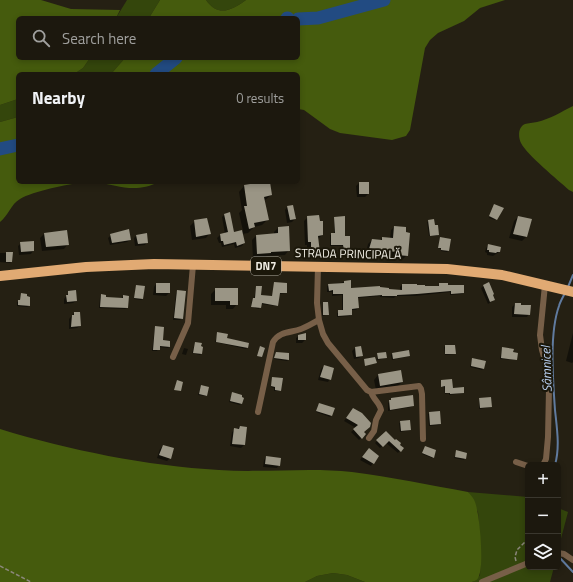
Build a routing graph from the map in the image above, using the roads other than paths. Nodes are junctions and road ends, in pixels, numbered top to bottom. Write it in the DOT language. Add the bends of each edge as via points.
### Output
graph roads {
  1 [pos="193,264"];
  2 [pos="318,267"];
  3 [pos="0,276"];
  4 [pos="545,285"];
  5 [pos="573,292"];
  6 [pos="319,320"];
  7 [pos="173,357"];
  8 [pos="371,392"];
  9 [pos="258,412"];
  10 [pos="369,438"];
  11 [pos="423,439"];
  12 [pos="516,462"];
  13 [pos="544,462"];
  14 [pos="525,465"];
  15 [pos="561,554"];
  16 [pos="573,560"];
  17 [pos="525,564"];
  18 [pos="482,582"];
  1 -- 2 [label="highway, STRADA PRINCIPALĂ / DN7"];
  1 -- 3 [label="highway, STRADA PRINCIPALĂ / DN7" via="115,264"];
  1 -- 7 [label="street" via="188,323"];
  2 -- 4 [label="highway, STRADA PRINCIPALĂ / DN7" via="464,270 502,275"];
  2 -- 6 [label="street"];
  4 -- 5 [label="highway, STRADA PRINCIPALĂ / DN7"];
  4 -- 13 [label="street" via="540,335 548,374 549,413"];
  6 -- 8 [label="street" via="328,343"];
  6 -- 9 [label="street" via="276,337"];
  8 -- 10 [label="street" via="381,410"];
  8 -- 11 [label="street" via="419,386 422,394"];
  12 -- 14 [label="street"];
  15 -- 16 [label="street"];
  17 -- 18 [label="street"];
}
